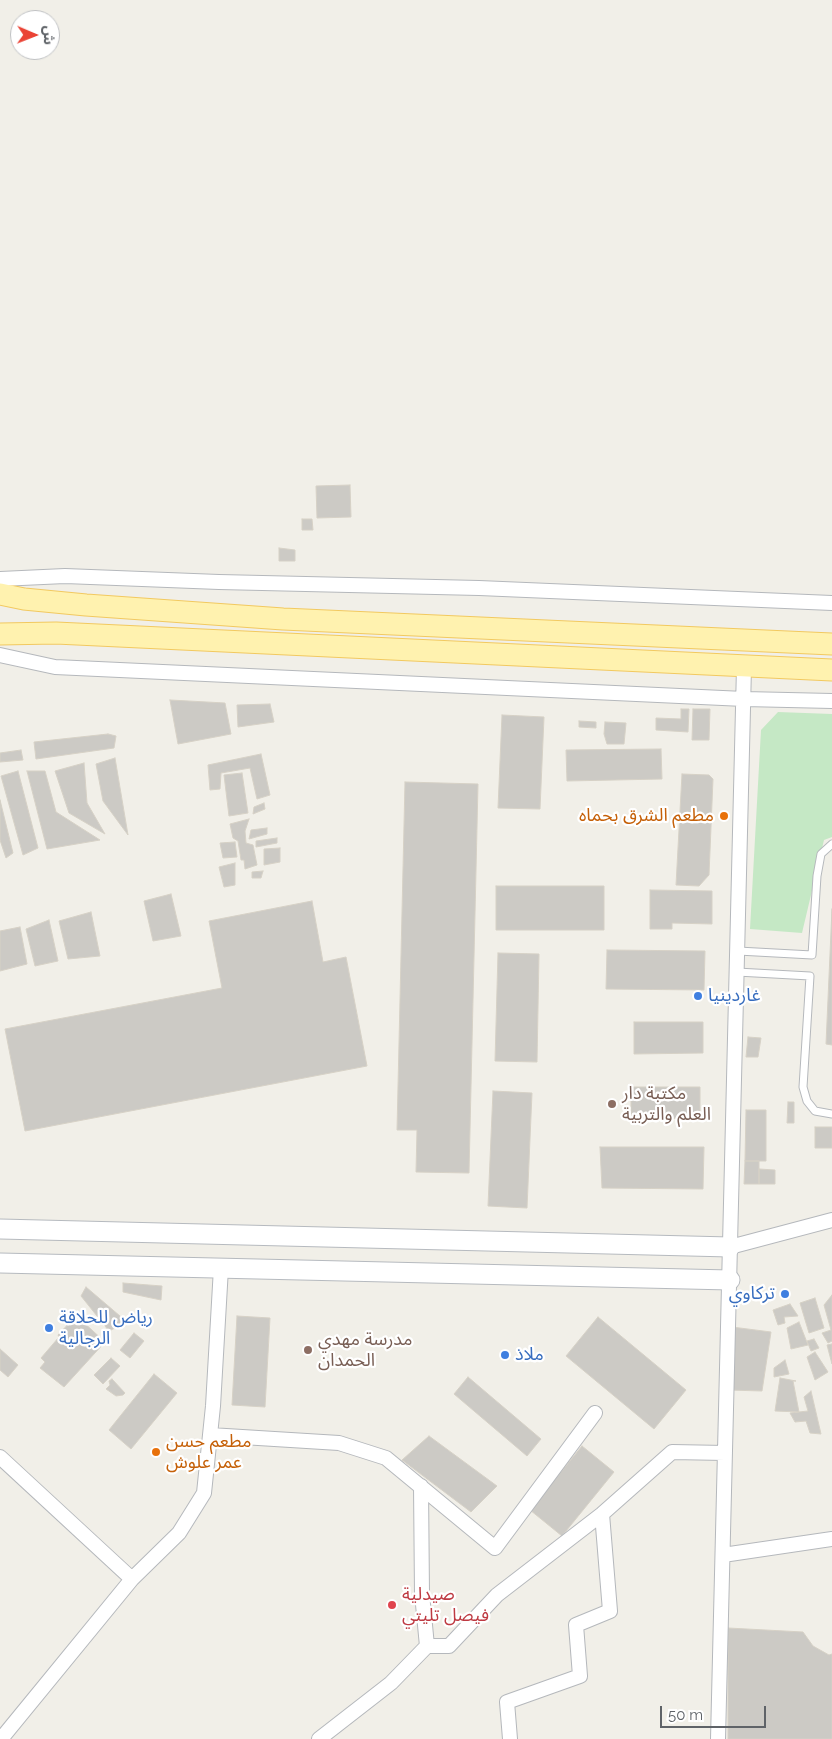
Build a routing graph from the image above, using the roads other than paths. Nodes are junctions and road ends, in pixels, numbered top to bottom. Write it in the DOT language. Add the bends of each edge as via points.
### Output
graph roads {
  1 [pos="0,579"];
  2 [pos="0,594"];
  3 [pos="832,603"];
  4 [pos="0,634"];
  5 [pos="832,644"];
  6 [pos="0,655"];
  7 [pos="744,667"];
  8 [pos="832,670"];
  9 [pos="744,699"];
  10 [pos="832,701"];
  11 [pos="832,844"];
  12 [pos="738,951"];
  13 [pos="737,972"];
  14 [pos="832,1114"];
  15 [pos="832,1220"];
  16 [pos="0,1229"];
  17 [pos="730,1247"];
  18 [pos="0,1263"];
  19 [pos="221,1268"];
  20 [pos="730,1280"];
  21 [pos="595,1414"];
  22 [pos="210,1435"];
  23 [pos="725,1453"];
  24 [pos="0,1457"];
  25 [pos="420,1486"];
  26 [pos="602,1514"];
  27 [pos="832,1539"];
  28 [pos="723,1555"];
  29 [pos="132,1579"];
  30 [pos="427,1646"];
  31 [pos="1,1739"];
  32 [pos="320,1739"];
  33 [pos="510,1739"];
  34 [pos="718,1739"];
  1 -- 3 [label="street" via="64,576 479,588"];
  2 -- 5 [label="main road" via="86,605 283,619"];
  4 -- 7 [label="main road" via="56,633"];
  6 -- 9 [label="street" via="56,667"];
  7 -- 8 [label="main road"];
  7 -- 9 [label="street"];
  9 -- 10 [label="street"];
  9 -- 12 [label="street"];
  11 -- 12 [label="lane" via="821,854 817,876 812,955"];
  12 -- 13 [label="street"];
  13 -- 14 [label="lane" via="810,976 803,1087 807,1101 815,1111"];
  13 -- 17 [label="street"];
  15 -- 17 [label="street"];
  16 -- 17 [label="main road"];
  17 -- 20 [label="street"];
  18 -- 19 [label="main road"];
  19 -- 20 [label="main road"];
  19 -- 22 [label="street"];
  20 -- 23 [label="street"];
  21 -- 25 [label="street" via="495,1548"];
  22 -- 25 [label="street" via="339,1443 386,1458"];
  22 -- 29 [label="street" via="204,1492 179,1533"];
  23 -- 26 [label="street" via="672,1452"];
  23 -- 28 [label="street"];
  24 -- 29 [label="street"];
  25 -- 30 [label="street" via="422,1594"];
  26 -- 30 [label="street" via="497,1595 449,1646"];
  26 -- 33 [label="street" via="610,1611 576,1625 580,1676 507,1702"];
  27 -- 28 [label="street"];
  28 -- 34 [label="street"];
  29 -- 31 [label="street"];
  30 -- 32 [label="street" via="391,1682"];
}
